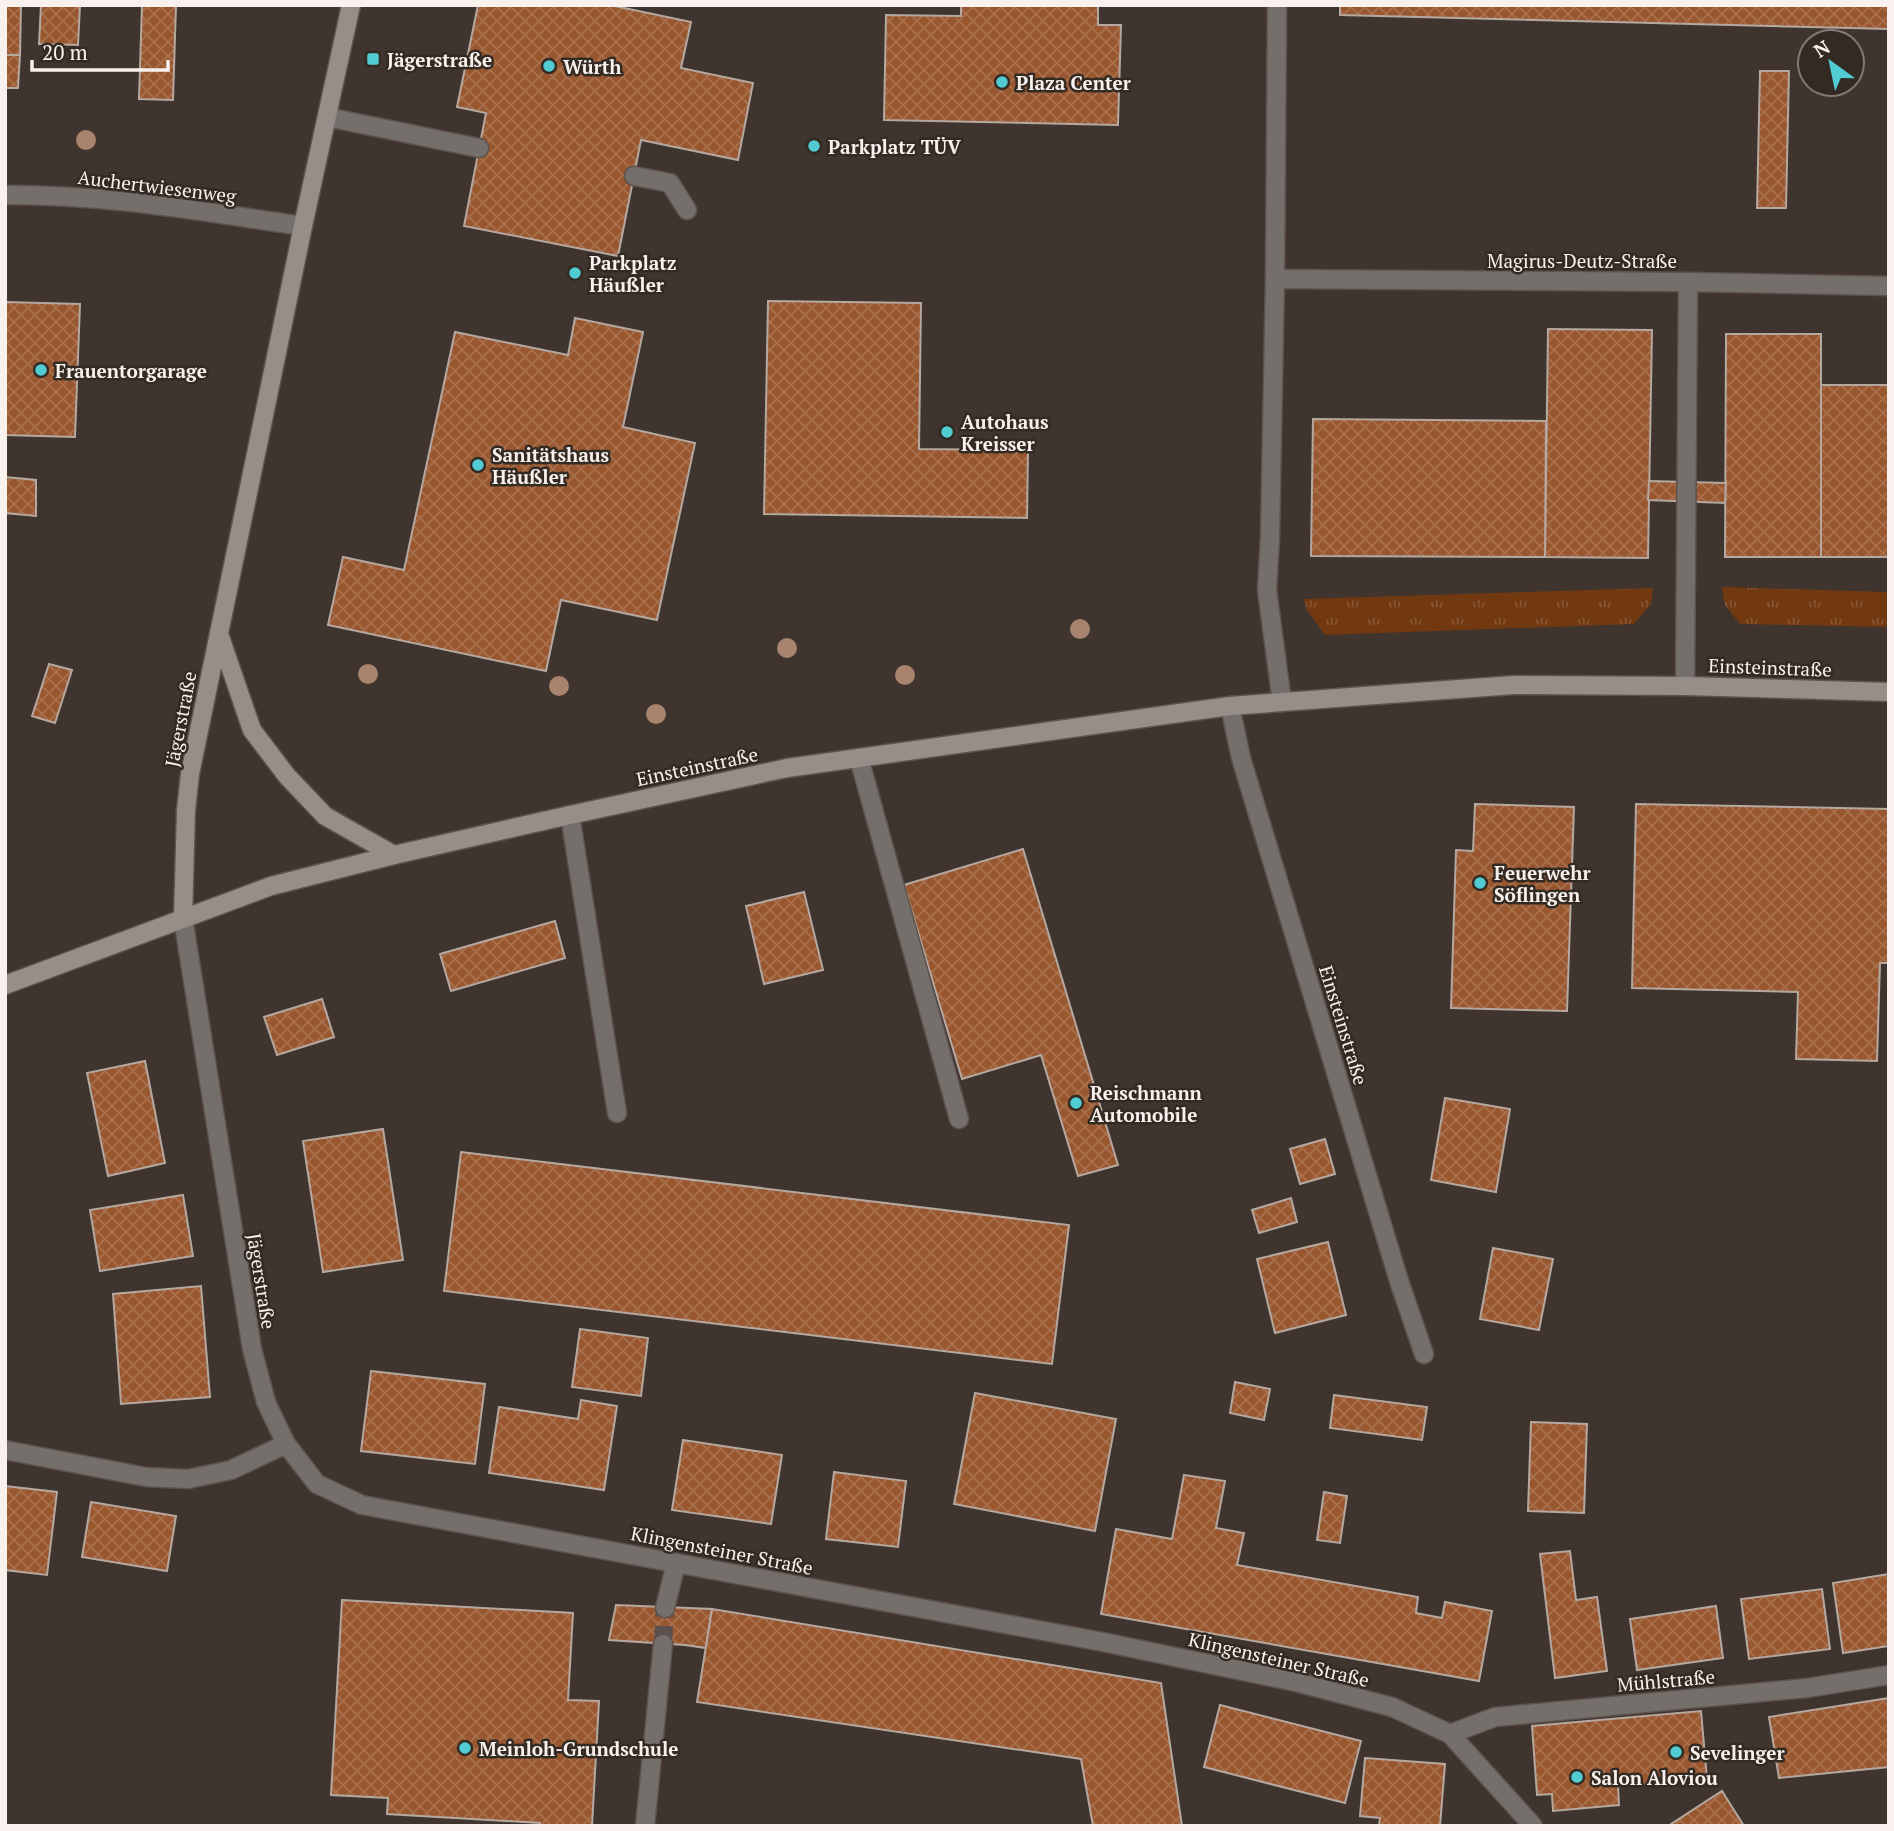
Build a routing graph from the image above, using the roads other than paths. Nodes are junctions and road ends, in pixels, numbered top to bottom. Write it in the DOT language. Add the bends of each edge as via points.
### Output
graph roads {
  1 [pos="351,5"];
  2 [pos="1277,5"];
  3 [pos="327,117"];
  4 [pos="479,148"];
  5 [pos="634,176"];
  6 [pos="5,195"];
  7 [pos="687,210"];
  8 [pos="303,226"];
  9 [pos="1275,279"];
  10 [pos="1688,282"];
  11 [pos="1889,286"];
  12 [pos="218,632"];
  13 [pos="1685,686"];
  14 [pos="1889,692"];
  15 [pos="1282,702"];
  16 [pos="1230,706"];
  17 [pos="859,758"];
  18 [pos="570,815"];
  19 [pos="394,855"];
  20 [pos="183,918"];
  21 [pos="5,985"];
  22 [pos="617,1113"];
  23 [pos="959,1119"];
  24 [pos="1424,1354"];
  25 [pos="286,1444"];
  26 [pos="5,1450"];
  27 [pos="676,1563"];
  28 [pos="665,1608"];
  29 [pos="663,1644"];
  30 [pos="1889,1675"];
  31 [pos="1450,1734"];
  32 [pos="651,1825"];
  33 [pos="1533,1826"];
  1 -- 3 [label="street, Jägerstraße"];
  2 -- 9 [label="street"];
  3 -- 4 [label="street"];
  3 -- 8 [label="street, Jägerstraße"];
  5 -- 7 [label="street" via="670,183"];
  6 -- 8 [label="street, Auchertwiesenweg" via="110,200"];
  8 -- 12 [label="street, Jägerstraße"];
  9 -- 10 [label="street, Magirus-Deutz-Straße"];
  9 -- 15 [label="street" via="1267,590"];
  10 -- 11 [label="street, Magirus-Deutz-Straße"];
  10 -- 13 [label="street"];
  12 -- 19 [label="street" via="252,730 287,776 325,816"];
  12 -- 20 [label="street, Jägerstraße" via="190,774"];
  13 -- 14 [label="street, Einsteinstraße"];
  13 -- 15 [label="street, Einsteinstraße" via="1514,685"];
  15 -- 16 [label="street, Einsteinstraße"];
  16 -- 17 [label="street, Einsteinstraße"];
  16 -- 24 [label="street, Einsteinstraße" via="1241,758"];
  17 -- 18 [label="street, Einsteinstraße" via="787,768"];
  17 -- 23 [label="street"];
  18 -- 19 [label="street, Einsteinstraße"];
  18 -- 22 [label="street"];
  19 -- 20 [label="street, Einsteinstraße" via="271,886"];
  20 -- 21 [label="street, Einsteinstraße"];
  20 -- 25 [label="street, Jägerstraße" via="252,1349 266,1402"];
  25 -- 26 [label="street" via="231,1470 188,1479 146,1477"];
  25 -- 27 [label="street, Klingensteiner Straße" via="317,1484 362,1504"];
  27 -- 28 [label="street"];
  27 -- 31 [label="street, Klingensteiner Straße" via="1296,1682 1392,1707"];
  29 -- 32 [label="street"];
  30 -- 31 [label="street, Mühlstraße" via="1807,1688 1495,1717"];
  31 -- 33 [label="street"];
}
